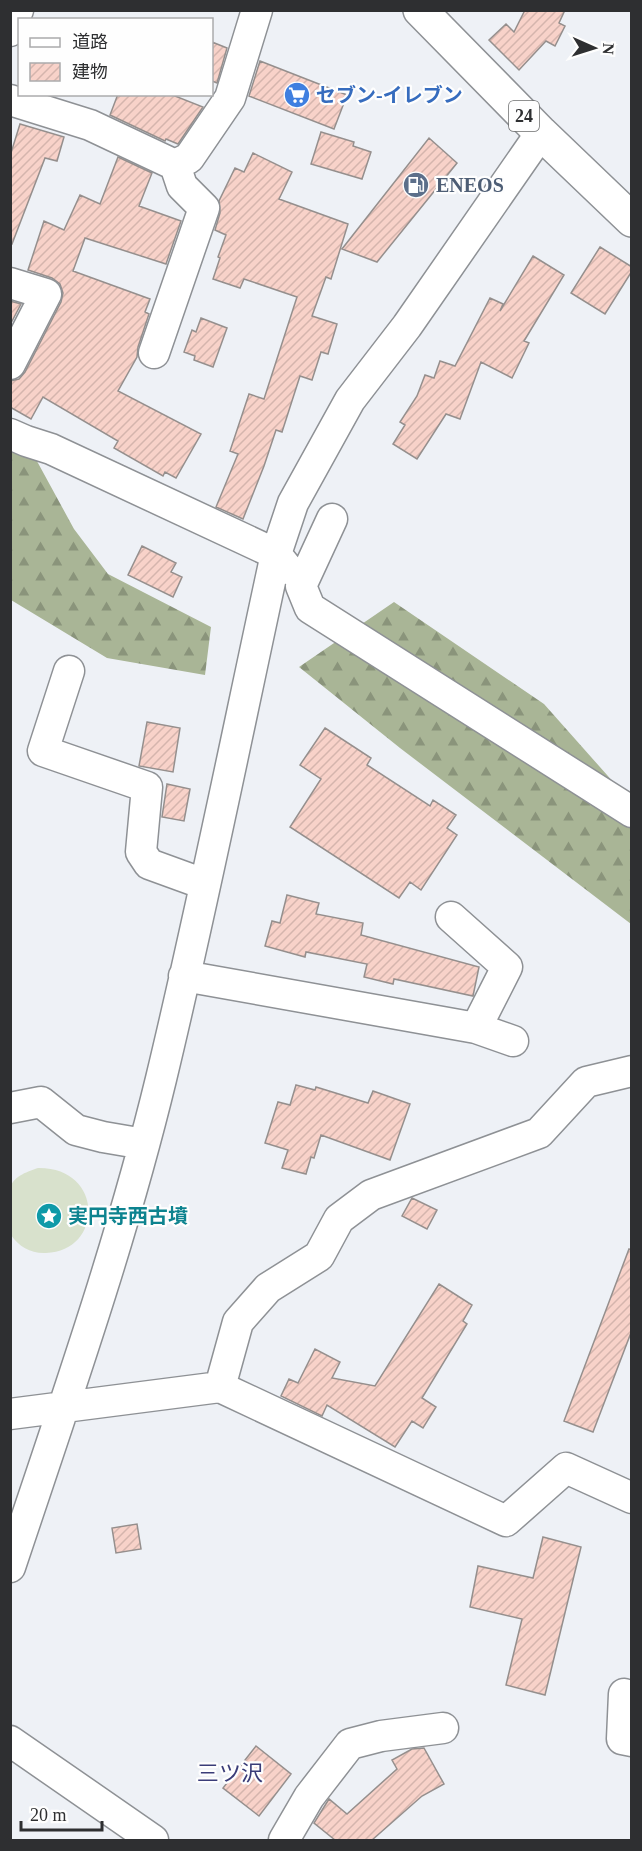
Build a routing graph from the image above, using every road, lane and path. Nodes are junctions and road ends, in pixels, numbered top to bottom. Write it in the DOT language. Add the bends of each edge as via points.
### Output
graph roads {
  1 [pos="18,10"];
  2 [pos="257,10"];
  3 [pos="420,10"];
  4 [pos="10,31"];
  5 [pos="10,100"];
  6 [pos="541,133"];
  7 [pos="175,165"];
  8 [pos="632,220"];
  9 [pos="10,283"];
  10 [pos="154,353"];
  11 [pos="10,364"];
  12 [pos="10,434"];
  13 [pos="332,519"];
  14 [pos="276,554"];
  15 [pos="302,586"];
  16 [pos="69,671"];
  17 [pos="632,812"];
  18 [pos="204,884"];
  19 [pos="451,917"];
  20 [pos="184,976"];
  21 [pos="476,1028"];
  22 [pos="513,1041"];
  23 [pos="632,1071"];
  24 [pos="10,1108"];
  25 [pos="144,1144"];
  26 [pos="220,1387"];
  27 [pos="63,1407"];
  28 [pos="10,1414"];
  29 [pos="632,1498"];
  30 [pos="10,1567"];
  31 [pos="624,1694"];
  32 [pos="444,1728"];
  33 [pos="10,1741"];
  34 [pos="632,1741"];
  35 [pos="153,1840"];
  36 [pos="284,1840"];
  1 -- 4 [label="street"];
  2 -- 7 [label="street" via="230,98 189,158"];
  3 -- 6 [label="main road, 24"];
  5 -- 7 [label="street" via="90,124"];
  6 -- 8 [label="main road, 24"];
  6 -- 14 [label="street" via="407,326 350,400 293,503"];
  7 -- 10 [label="street" via="182,186 204,208"];
  9 -- 11 [label="street" via="46,294"];
  12 -- 14 [label="street" via="51,449"];
  13 -- 15 [label="street"];
  14 -- 15 [label="street"];
  14 -- 18 [label="street"];
  15 -- 17 [label="street" via="310,608"];
  16 -- 18 [label="street" via="43,752 147,787 141,852 149,864"];
  18 -- 20 [label="street"];
  19 -- 21 [label="street" via="507,967"];
  20 -- 21 [label="street"];
  20 -- 25 [label="street"];
  21 -- 22 [label="street"];
  23 -- 26 [label="street" via="586,1082 539,1133 371,1195 339,1220 319,1256 268,1288 238,1322"];
  24 -- 25 [label="street" via="41,1102 76,1130"];
  25 -- 27 [label="street" via="115,1249"];
  26 -- 27 [label="street"];
  26 -- 29 [label="street" via="506,1521 566,1468"];
  27 -- 28 [label="street"];
  27 -- 30 [label="street"];
  31 -- 34 [label="street" via="622,1739"];
  32 -- 36 [label="street" via="350,1744 309,1797"];
  33 -- 35 [label="street"];
}
